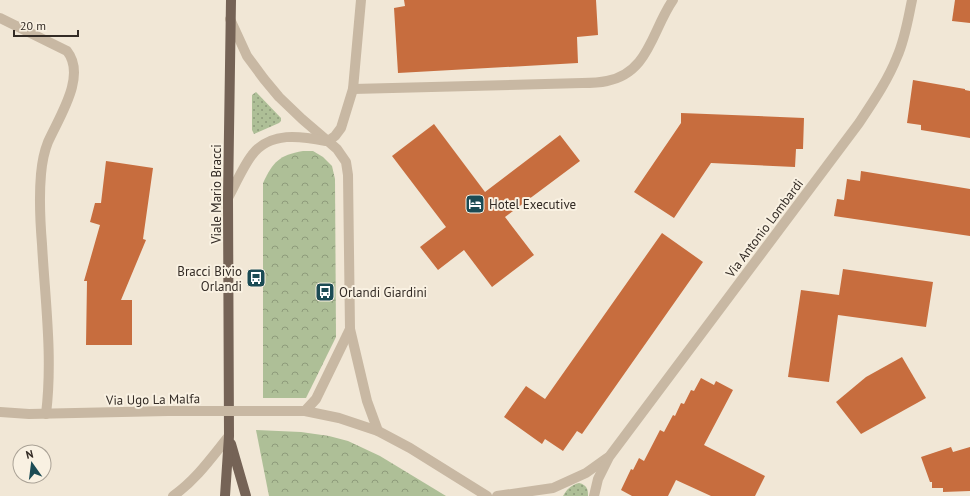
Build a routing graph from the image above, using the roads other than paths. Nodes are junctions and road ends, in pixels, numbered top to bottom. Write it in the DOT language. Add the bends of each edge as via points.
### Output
graph roads {
  1 [pos="231,0"];
  2 [pos="361,0"];
  3 [pos="673,0"];
  4 [pos="912,0"];
  5 [pos="0,18"];
  6 [pos="230,19"];
  7 [pos="353,89"];
  8 [pos="328,142"];
  9 [pos="228,198"];
  10 [pos="350,329"];
  11 [pos="306,411"];
  12 [pos="0,412"];
  13 [pos="46,414"];
  14 [pos="378,430"];
  15 [pos="229,436"];
  16 [pos="609,457"];
  17 [pos="553,492"];
  18 [pos="174,496"];
  19 [pos="225,496"];
  20 [pos="246,496"];
  21 [pos="487,496"];
  22 [pos="497,496"];
  23 [pos="594,496"];
  1 -- 6 [label="main road, Viale Mario Bracci"];
  2 -- 7 [label="street"];
  3 -- 7 [label="street" via="642,59 626,74 607,81 582,84"];
  4 -- 16 [label="street, Via Antonio Lombardi" via="897,57 866,112"];
  5 -- 13 [label="street" via="67,51 73,64 71,90 48,143 41,172 40,210 48,347"];
  6 -- 8 [label="street" via="247,56 264,79 279,97"];
  6 -- 9 [label="main road, Viale Mario Bracci"];
  7 -- 8 [label="street" via="341,128"];
  8 -- 9 [label="street" via="291,136 278,138 260,147 252,155"];
  8 -- 10 [label="street" via="342,154 347,168"];
  9 -- 15 [label="main road, Viale Mario Bracci"];
  10 -- 11 [label="street" via="316,399"];
  10 -- 14 [label="street" via="367,402"];
  11 -- 13 [label="street, Via Ugo La Malfa, bridge"];
  11 -- 14 [label="street, Via Ugo La Malfa"];
  12 -- 13 [label="street, Via Ugo La Malfa"];
  14 -- 21 [label="street, Via Ugo La Malfa"];
  15 -- 18 [label="street" via="196,477"];
  15 -- 19 [label="main road, Viale Mario Bracci"];
  15 -- 20 [label="main road, Viale Mario Bracci"];
  16 -- 17 [label="street, Via Antonio Lombardi"];
  16 -- 23 [label="street, Via Antonio Lombardi" via="598,479"];
  17 -- 22 [label="street, Via Antonio Lombardi"];
}
